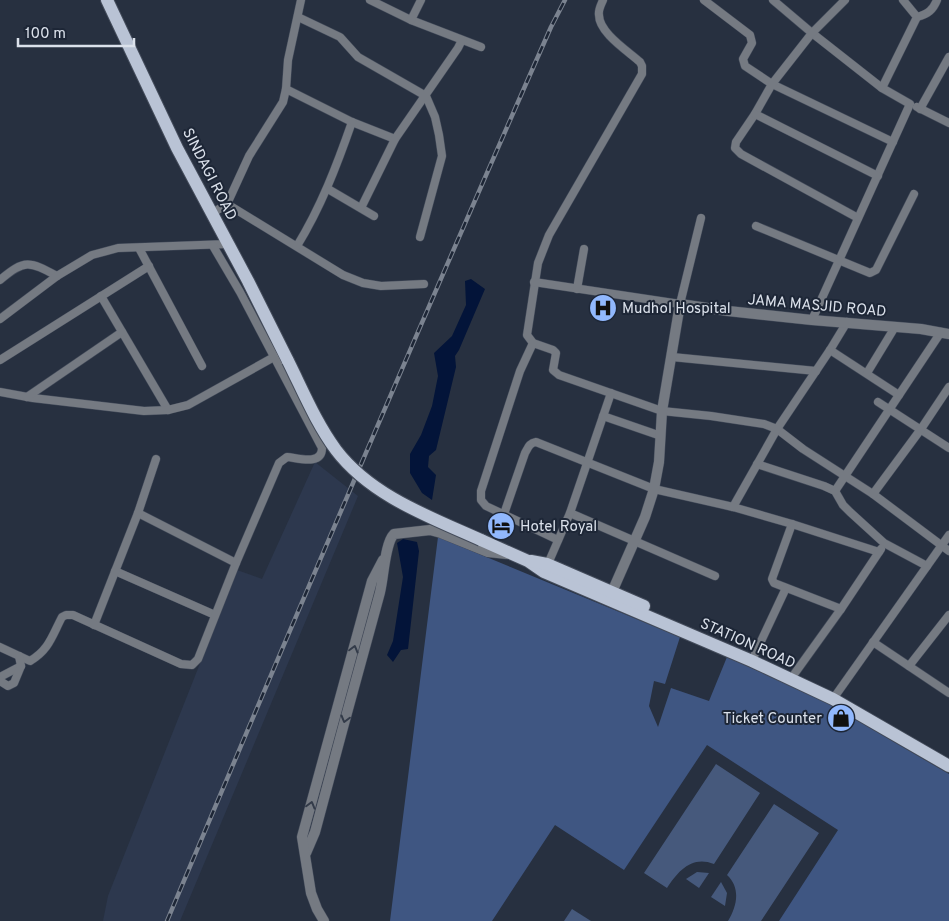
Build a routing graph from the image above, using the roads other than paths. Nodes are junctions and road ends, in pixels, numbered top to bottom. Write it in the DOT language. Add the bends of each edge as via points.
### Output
graph roads {
  1 [pos="107,0"];
  2 [pos="301,0"];
  3 [pos="421,0"];
  4 [pos="603,0"];
  5 [pos="704,0"];
  6 [pos="845,0"];
  7 [pos="903,0"];
  8 [pos="937,0"];
  9 [pos="375,1"];
  10 [pos="776,1"];
  11 [pos="298,17"];
  12 [pos="917,17"];
  13 [pos="411,20"];
  14 [pos="812,33"];
  15 [pos="462,40"];
  16 [pos="481,47"];
  17 [pos="949,57"];
  18 [pos="772,84"];
  19 [pos="882,88"];
  20 [pos="286,89"];
  21 [pos="426,96"];
  22 [pos="910,104"];
  23 [pos="920,109"];
  24 [pos="755,114"];
  25 [pos="352,122"];
  26 [pos="949,123"];
  27 [pos="395,139"];
  28 [pos="893,142"];
  29 [pos="878,176"];
  30 [pos="328,189"];
  31 [pos="914,194"];
  32 [pos="227,204"];
  33 [pos="361,208"];
  34 [pos="211,214"];
  35 [pos="374,216"];
  36 [pos="701,218"];
  37 [pos="858,218"];
  38 [pos="756,226"];
  39 [pos="420,237"];
  40 [pos="228,244"];
  41 [pos="213,246"];
  42 [pos="297,246"];
  43 [pos="139,248"];
  44 [pos="584,249"];
  45 [pos="839,260"];
  46 [pos="149,266"];
  47 [pos="57,276"];
  48 [pos="0,280"];
  49 [pos="534,282"];
  50 [pos="424,284"];
  51 [pos="577,289"];
  52 [pos="101,296"];
  53 [pos="680,304"];
  54 [pos="0,319"];
  55 [pos="812,320"];
  56 [pos="847,322"];
  57 [pos="895,327"];
  58 [pos="122,332"];
  59 [pos="945,333"];
  60 [pos="533,343"];
  61 [pos="830,350"];
  62 [pos="274,357"];
  63 [pos="672,357"];
  64 [pos="0,360"];
  65 [pos="288,361"];
  66 [pos="202,366"];
  67 [pos="816,371"];
  68 [pos="867,374"];
  69 [pos="949,387"];
  70 [pos="0,392"];
  71 [pos="610,393"];
  72 [pos="899,395"];
  73 [pos="27,397"];
  74 [pos="878,402"];
  75 [pos="889,409"];
  76 [pos="168,410"];
  77 [pos="662,411"];
  78 [pos="603,416"];
  79 [pos="777,429"];
  80 [pos="921,429"];
  81 [pos="661,436"];
  82 [pos="949,448"];
  83 [pos="156,460"];
  84 [pos="759,461"];
  85 [pos="588,462"];
  86 [pos="845,476"];
  87 [pos="654,489"];
  88 [pos="834,491"];
  89 [pos="873,494"];
  90 [pos="733,507"];
  91 [pos="138,513"];
  92 [pos="570,513"];
  93 [pos="504,514"];
  94 [pos="792,524"];
  95 [pos="949,535"];
  96 [pos="558,540"];
  97 [pos="635,542"];
  98 [pos="884,543"];
  99 [pos="942,545"];
  100 [pos="949,551"];
  101 [pos="879,552"];
  102 [pos="514,554"];
  103 [pos="236,563"];
  104 [pos="927,566"];
  105 [pos="546,568"];
  106 [pos="115,571"];
  107 [pos="715,576"];
  108 [pos="786,588"];
  109 [pos="612,592"];
  110 [pos="841,609"];
  111 [pos="215,615"];
  112 [pos="949,615"];
  113 [pos="94,626"];
  114 [pos="873,642"];
  115 [pos="0,647"];
  116 [pos="755,654"];
  117 [pos="19,656"];
  118 [pos="30,662"];
  119 [pos="21,666"];
  120 [pos="909,666"];
  121 [pos="795,673"];
  122 [pos="0,677"];
  123 [pos="0,681"];
  124 [pos="949,693"];
  125 [pos="835,696"];
  126 [pos="949,756"];
  127 [pos="949,766"];
  128 [pos="324,921"];
  1 -- 34 [label="main road, SINDAGI ROAD"];
  2 -- 11 [label="street"];
  3 -- 13 [label="street"];
  4 -- 49 [label="street" via="598,17 603,28 640,62 642,74 549,235"];
  5 -- 18 [label="street" via="750,35 752,43 742,59 743,63"];
  6 -- 14 [label="street"];
  7 -- 12 [label="street"];
  8 -- 12 [label="street" via="932,10"];
  9 -- 13 [label="street"];
  10 -- 14 [label="street"];
  11 -- 20 [label="street" via="288,60"];
  11 -- 21 [label="street" via="340,37 358,57"];
  12 -- 19 [label="street"];
  13 -- 15 [label="street"];
  14 -- 18 [label="street"];
  14 -- 19 [label="street"];
  15 -- 16 [label="street"];
  15 -- 21 [label="street"];
  17 -- 23 [label="street"];
  18 -- 24 [label="street"];
  18 -- 28 [label="street"];
  19 -- 22 [label="street"];
  20 -- 25 [label="street"];
  20 -- 32 [label="street" via="277,114 249,156"];
  21 -- 27 [label="street"];
  21 -- 39 [label="street" via="437,126 442,156"];
  22 -- 23 [label="street"];
  22 -- 28 [label="street"];
  23 -- 26 [label="street"];
  24 -- 29 [label="street"];
  24 -- 37 [label="street" via="736,142 737,151"];
  25 -- 27 [label="street"];
  25 -- 30 [label="street"];
  27 -- 33 [label="street"];
  28 -- 29 [label="street"];
  29 -- 37 [label="street"];
  30 -- 33 [label="street"];
  30 -- 42 [label="street"];
  31 -- 45 [label="street" via="876,270 870,273"];
  32 -- 34 [label="street"];
  32 -- 42 [label="street"];
  33 -- 35 [label="street"];
  34 -- 40 [label="main road, SINDAGI ROAD"];
  36 -- 53 [label="street"];
  37 -- 45 [label="street"];
  38 -- 45 [label="street"];
  40 -- 41 [label="street"];
  40 -- 65 [label="main road, SINDAGI ROAD"];
  41 -- 43 [label="street"];
  41 -- 62 [label="street"];
  42 -- 50 [label="street" via="363,283 381,286"];
  43 -- 46 [label="street"];
  43 -- 47 [label="street" via="118,248 92,255"];
  44 -- 51 [label="street"];
  45 -- 55 [label="street"];
  46 -- 52 [label="street"];
  46 -- 66 [label="street"];
  47 -- 48 [label="street" via="34,264 21,265"];
  47 -- 54 [label="street"];
  49 -- 51 [label="street, JAMA MASJID ROAD"];
  49 -- 60 [label="street" via="526,335"];
  51 -- 53 [label="street, JAMA MASJID ROAD"];
  52 -- 58 [label="street"];
  52 -- 64 [label="street"];
  53 -- 55 [label="street, JAMA MASJID ROAD"];
  53 -- 63 [label="street"];
  55 -- 56 [label="street, JAMA MASJID ROAD"];
  56 -- 57 [label="street, JAMA MASJID ROAD"];
  56 -- 61 [label="street"];
  57 -- 59 [label="street, JAMA MASJID ROAD"];
  57 -- 68 [label="street"];
  58 -- 73 [label="street"];
  58 -- 76 [label="street"];
  59 -- 72 [label="street"];
  60 -- 71 [label="street" via="556,353 555,373"];
  60 -- 93 [label="street" via="520,371 481,491 481,500 486,506"];
  61 -- 67 [label="street"];
  61 -- 68 [label="street"];
  62 -- 76 [label="street" via="188,405"];
  62 -- 103 [label="street" via="322,453 313,459 287,457 282,460"];
  63 -- 67 [label="street"];
  63 -- 77 [label="street"];
  65 -- 102 [label="main road, STATION ROAD, bridge" via="326,435 352,468 381,491 415,511"];
  67 -- 79 [label="street"];
  68 -- 72 [label="street"];
  69 -- 80 [label="street"];
  70 -- 73 [label="street"];
  71 -- 77 [label="street"];
  71 -- 78 [label="street"];
  72 -- 75 [label="street"];
  73 -- 76 [label="street" via="144,411"];
  74 -- 75 [label="street"];
  75 -- 80 [label="street"];
  75 -- 86 [label="street"];
  77 -- 79 [label="street" via="764,424"];
  77 -- 81 [label="street"];
  78 -- 81 [label="street"];
  78 -- 85 [label="street"];
  79 -- 84 [label="street"];
  79 -- 86 [label="street"];
  80 -- 82 [label="street"];
  80 -- 89 [label="street"];
  81 -- 87 [label="street"];
  83 -- 91 [label="street"];
  84 -- 88 [label="street" via="767,467"];
  84 -- 90 [label="street"];
  85 -- 87 [label="street"];
  85 -- 92 [label="street"];
  85 -- 93 [label="street" via="532,443 525,453"];
  86 -- 88 [label="street"];
  86 -- 89 [label="street"];
  87 -- 90 [label="street"];
  87 -- 97 [label="street"];
  88 -- 98 [label="street" via="843,505"];
  89 -- 99 [label="street"];
  90 -- 94 [label="street"];
  91 -- 103 [label="street"];
  91 -- 106 [label="street"];
  92 -- 96 [label="street"];
  92 -- 97 [label="street"];
  93 -- 96 [label="street"];
  94 -- 101 [label="street"];
  94 -- 108 [label="street" via="772,579"];
  95 -- 99 [label="street"];
  96 -- 105 [label="street"];
  97 -- 107 [label="street"];
  97 -- 109 [label="street"];
  98 -- 101 [label="street"];
  98 -- 104 [label="street"];
  99 -- 100 [label="street"];
  99 -- 104 [label="street"];
  101 -- 110 [label="street"];
  102 -- 105 [label="main road, STATION ROAD"];
  102 -- 128 [label="street" via="488,552 430,530 394,534 389,541 372,581 302,837 311,893"];
  103 -- 111 [label="street"];
  104 -- 114 [label="street"];
  105 -- 109 [label="main road, STATION ROAD"];
  105 -- 125 [label="main road, STATION ROAD" via="752,662"];
  106 -- 111 [label="street"];
  106 -- 113 [label="street"];
  108 -- 110 [label="street"];
  108 -- 116 [label="street"];
  109 -- 116 [label="main road, STATION ROAD"];
  110 -- 121 [label="street"];
  111 -- 113 [label="street" via="198,659 192,665"];
  112 -- 120 [label="street"];
  113 -- 118 [label="street" via="72,615 62,617 42,654"];
  114 -- 120 [label="street"];
  114 -- 125 [label="street"];
  115 -- 117 [label="street"];
  116 -- 121 [label="main road, STATION ROAD"];
  117 -- 118 [label="street"];
  117 -- 119 [label="street"];
  118 -- 119 [label="street"];
  119 -- 122 [label="street"];
  119 -- 123 [label="street" via="14,684 8,686"];
  120 -- 124 [label="street"];
  121 -- 125 [label="main road, STATION ROAD"];
  125 -- 126 [label="main road, STATION ROAD"];
  125 -- 127 [label="main road, STATION ROAD"];
}
